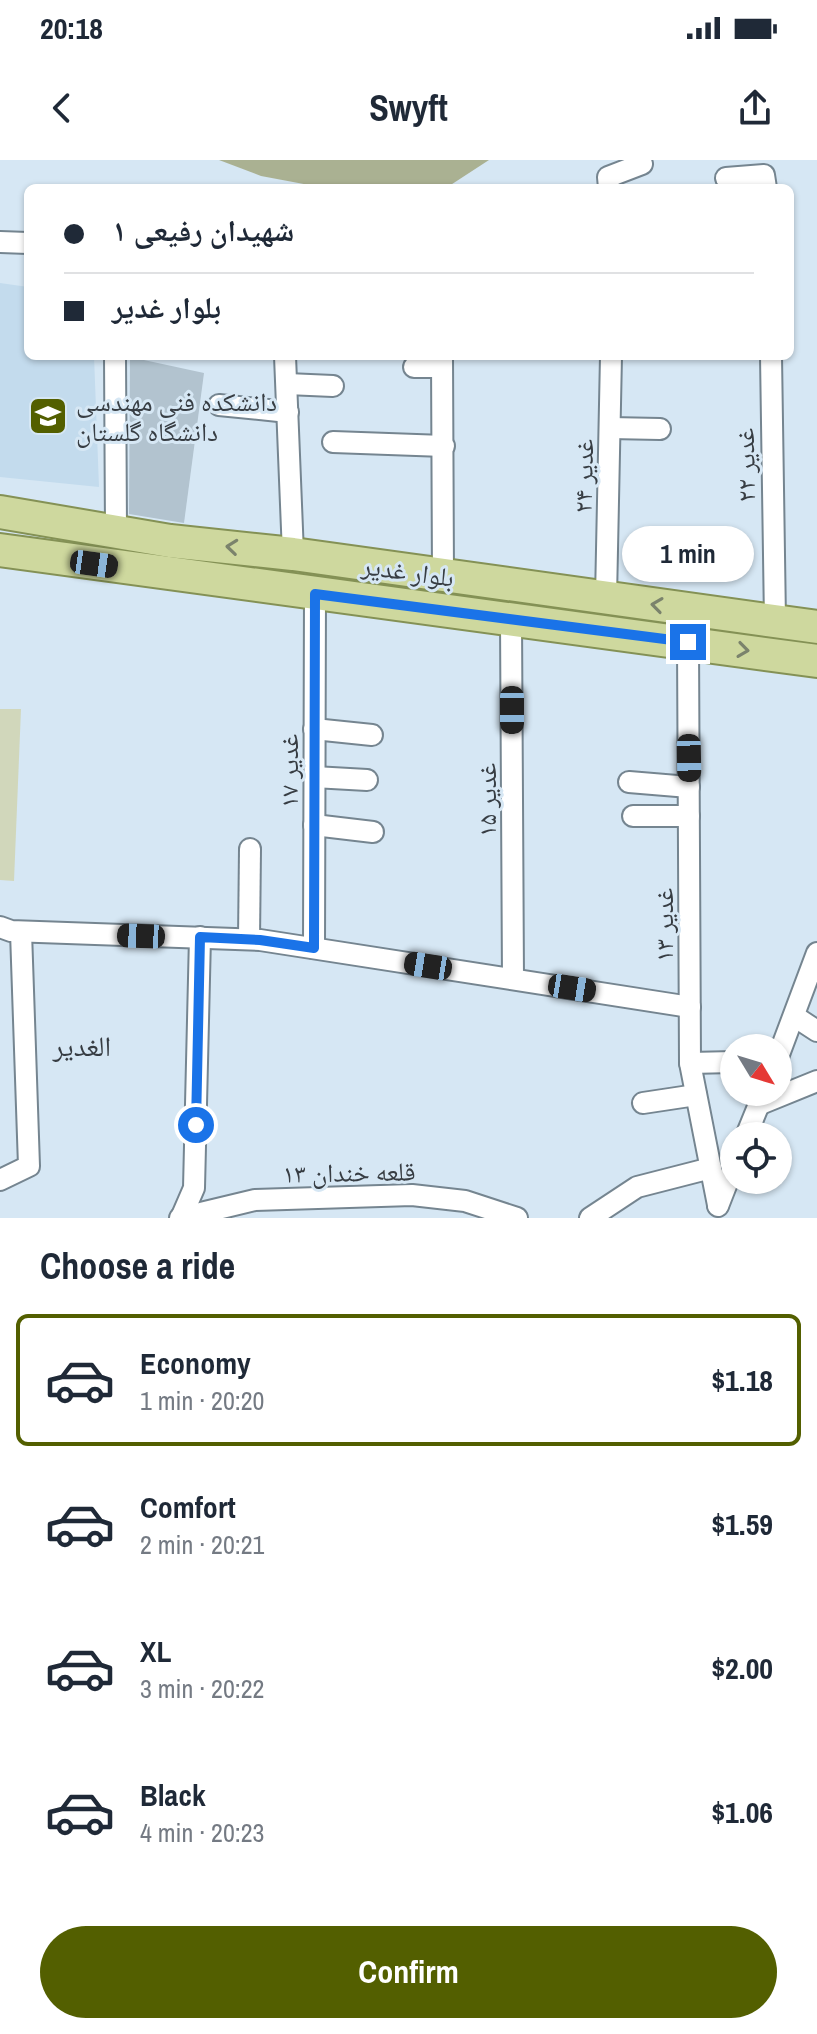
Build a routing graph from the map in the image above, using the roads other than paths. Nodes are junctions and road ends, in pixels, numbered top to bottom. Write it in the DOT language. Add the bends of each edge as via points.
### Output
graph roads {
  1 [pos="642,164"];
  2 [pos="726,178"];
  3 [pos="609,182"];
  4 [pos="765,184"];
  5 [pos="0,242"];
  6 [pos="24,243"];
  7 [pos="115,360"];
  8 [pos="285,360"];
  9 [pos="611,360"];
  10 [pos="771,360"];
  11 [pos="442,362"];
  12 [pos="414,367"];
  13 [pos="287,384"];
  14 [pos="333,386"];
  15 [pos="219,405"];
  16 [pos="288,412"];
  17 [pos="610,428"];
  18 [pos="660,429"];
  19 [pos="333,442"];
  20 [pos="444,446"];
  21 [pos="0,512"];
  22 [pos="116,529"];
  23 [pos="0,550"];
  24 [pos="293,554"];
  25 [pos="443,576"];
  26 [pos="315,594"];
  27 [pos="606,598"];
  28 [pos="511,620"];
  29 [pos="775,621"];
  30 [pos="817,627"];
  31 [pos="688,642"];
  32 [pos="817,661"];
  33 [pos="314,729"];
  34 [pos="372,735"];
  35 [pos="314,777"];
  36 [pos="367,780"];
  37 [pos="629,782"];
  38 [pos="689,787"];
  39 [pos="633,816"];
  40 [pos="689,816"];
  41 [pos="314,825"];
  42 [pos="373,832"];
  43 [pos="250,849"];
  44 [pos="0,927"];
  45 [pos="21,932"];
  46 [pos="200,937"];
  47 [pos="249,939"];
  48 [pos="314,948"];
  49 [pos="817,953"];
  50 [pos="513,979"];
  51 [pos="690,1007"];
  52 [pos="794,1016"];
  53 [pos="817,1031"];
  54 [pos="787,1034"];
  55 [pos="720,1062"];
  56 [pos="690,1063"];
  57 [pos="817,1081"];
  58 [pos="792,1089"];
  59 [pos="696,1095"];
  60 [pos="643,1103"];
  61 [pos="711,1168"];
  62 [pos="0,1180"];
  63 [pos="716,1212"];
  64 [pos="180,1218"];
  65 [pos="517,1218"];
  66 [pos="590,1218"];
  1 -- 3 [label="street"];
  2 -- 4 [label="street" via="764,175"];
  5 -- 6 [label="street"];
  7 -- 22 [label="street"];
  8 -- 13 [label="street"];
  9 -- 17 [label="street, ۲۴ غدیر"];
  10 -- 29 [label="street, ۲۲ غدیر"];
  11 -- 12 [label="street"];
  11 -- 20 [label="street"];
  13 -- 14 [label="street"];
  13 -- 16 [label="street"];
  15 -- 16 [label="street"];
  16 -- 24 [label="street"];
  17 -- 18 [label="street"];
  17 -- 27 [label="street, ۲۴ غدیر"];
  19 -- 20 [label="street"];
  20 -- 25 [label="street"];
  21 -- 22 [label="main road, بلوار غدیر"];
  24 -- 22 [label="main road, بلوار غدیر, one-way" via="170,541"];
  23 -- 26 [label="main road, بلوار غدیر"];
  24 -- 25 [label="main road, بلوار غدیر"];
  25 -- 27 [label="main road, بلوار غدیر"];
  26 -- 28 [label="main road, بلوار غدیر"];
  26 -- 33 [label="street, ۱۷ غدیر"];
  29 -- 27 [label="main road, بلوار غدیر, one-way"];
  28 -- 31 [label="main road, بلوار غدیر"];
  28 -- 50 [label="street, ۱۵ غدیر"];
  29 -- 30 [label="main road, بلوار غدیر"];
  31 -- 32 [label="main road, بلوار غدیر, one-way"];
  31 -- 38 [label="street, ۱۳ غدیر"];
  33 -- 34 [label="street"];
  33 -- 35 [label="street, ۱۷ غدیر"];
  35 -- 36 [label="street"];
  35 -- 41 [label="street, ۱۷ غدیر"];
  37 -- 38 [label="street"];
  38 -- 40 [label="street, ۱۳ غدیر"];
  39 -- 40 [label="street"];
  40 -- 51 [label="street, ۱۳ غدیر"];
  41 -- 42 [label="street"];
  41 -- 48 [label="street, ۱۷ غدیر"];
  43 -- 47 [label="street"];
  44 -- 45 [label="street"];
  45 -- 46 [label="street"];
  45 -- 62 [label="street" via="29,1166"];
  46 -- 47 [label="street"];
  46 -- 64 [label="street" via="194,1188"];
  47 -- 48 [label="street"];
  48 -- 50 [label="street"];
  49 -- 52 [label="street"];
  50 -- 51 [label="street"];
  51 -- 56 [label="street, ۱۳ غدیر"];
  52 -- 53 [label="street"];
  52 -- 54 [label="street"];
  55 -- 56 [label="street"];
  56 -- 59 [label="street, ۱۳ غدیر"];
  57 -- 58 [label="street"];
  59 -- 60 [label="street"];
  59 -- 61 [label="street, ۱۳ غدیر"];
  61 -- 63 [label="street, ۱۳ غدیر"];
  61 -- 66 [label="street" via="637,1187"];
  64 -- 65 [label="street, ۱۳ قلعه خندان" via="255,1200 412,1195 465,1201"];
}
